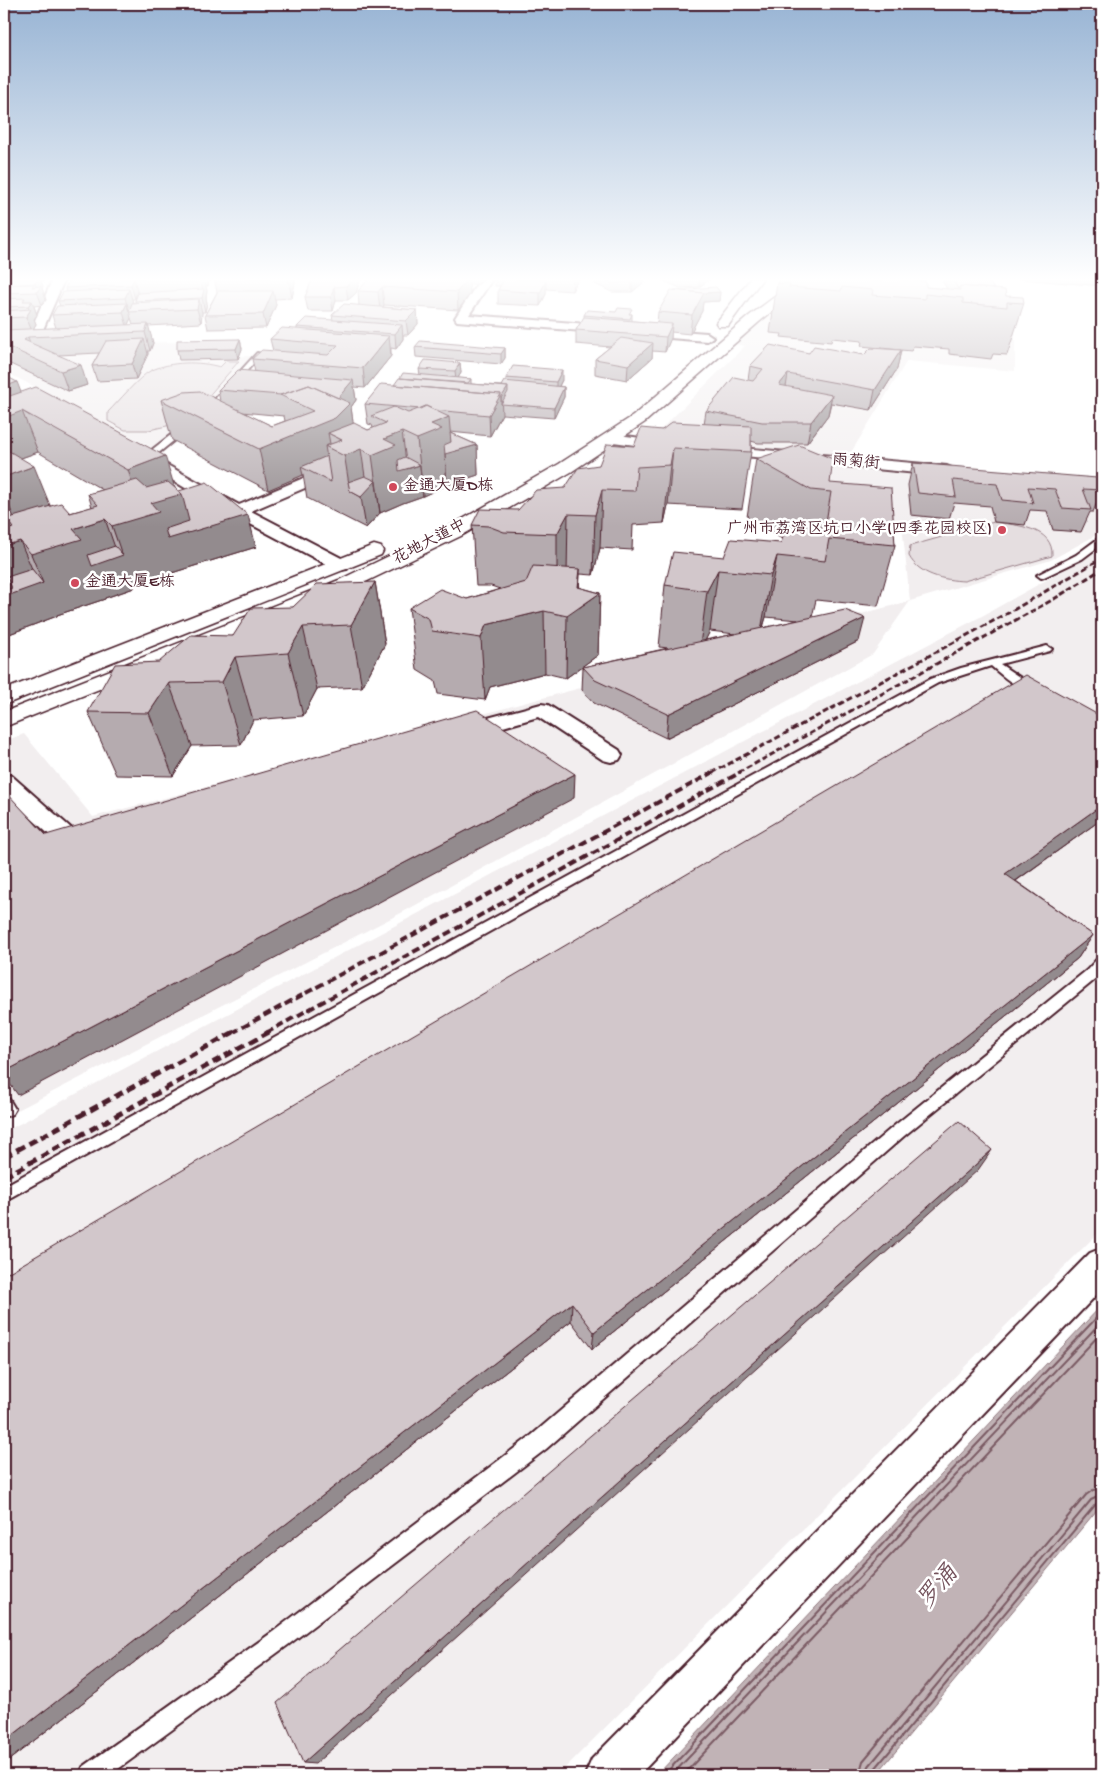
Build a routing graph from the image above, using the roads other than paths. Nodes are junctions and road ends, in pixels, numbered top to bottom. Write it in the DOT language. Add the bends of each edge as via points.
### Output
graph roads {
  1 [pos="253,361"];
  2 [pos="679,361"];
  3 [pos="706,361"];
  4 [pos="199,418"];
  5 [pos="192,423"];
  6 [pos="611,438"];
  7 [pos="687,447"];
  8 [pos="706,449"];
  9 [pos="130,450"];
  10 [pos="147,458"];
  11 [pos="344,466"];
  12 [pos="958,472"];
  13 [pos="213,498"];
  14 [pos="194,504"];
  15 [pos="238,511"];
  16 [pos="1102,540"];
  17 [pos="341,565"];
  18 [pos="1041,575"];
  19 [pos="1047,649"];
  20 [pos="993,663"];
  21 [pos="1039,695"];
  22 [pos="4,698"];
  23 [pos="4,720"];
  24 [pos="446,737"];
  25 [pos="611,755"];
  26 [pos="4,781"];
  27 [pos="104,837"];
  28 [pos="1102,963"];
  29 [pos="4,1194"];
  30 [pos="1102,1265"];
  31 [pos="91,1775"];
  32 [pos="608,1775"];
  1 -- 4 [label="lane"];
  2 -- 17 [label="main road, 花地大道中" via="605,422 543,461 446,516"];
  3 -- 6 [label="main road, 花地大道中" via="639,419"];
  5 -- 10 [label="lane"];
  6 -- 7 [label="street"];
  6 -- 23 [label="main road, 花地大道中" via="454,532 394,562"];
  8 -- 12 [label="street, 雨菊街"];
  9 -- 10 [label="street"];
  10 -- 13 [label="street"];
  11 -- 15 [label="street"];
  13 -- 14 [label="street"];
  13 -- 15 [label="street"];
  15 -- 17 [label="street"];
  16 -- 18 [label="lane"];
  17 -- 22 [label="main road, 花地大道中"];
  19 -- 20 [label="lane"];
  20 -- 21 [label="lane"];
  20 -- 29 [label="lane" via="946,676 914,692"];
  24 -- 25 [label="street" via="541,710"];
  26 -- 27 [label="street" via="76,846"];
  28 -- 31 [label="lane" via="899,1131 539,1442 281,1638"];
  30 -- 32 [label="street"];
}
